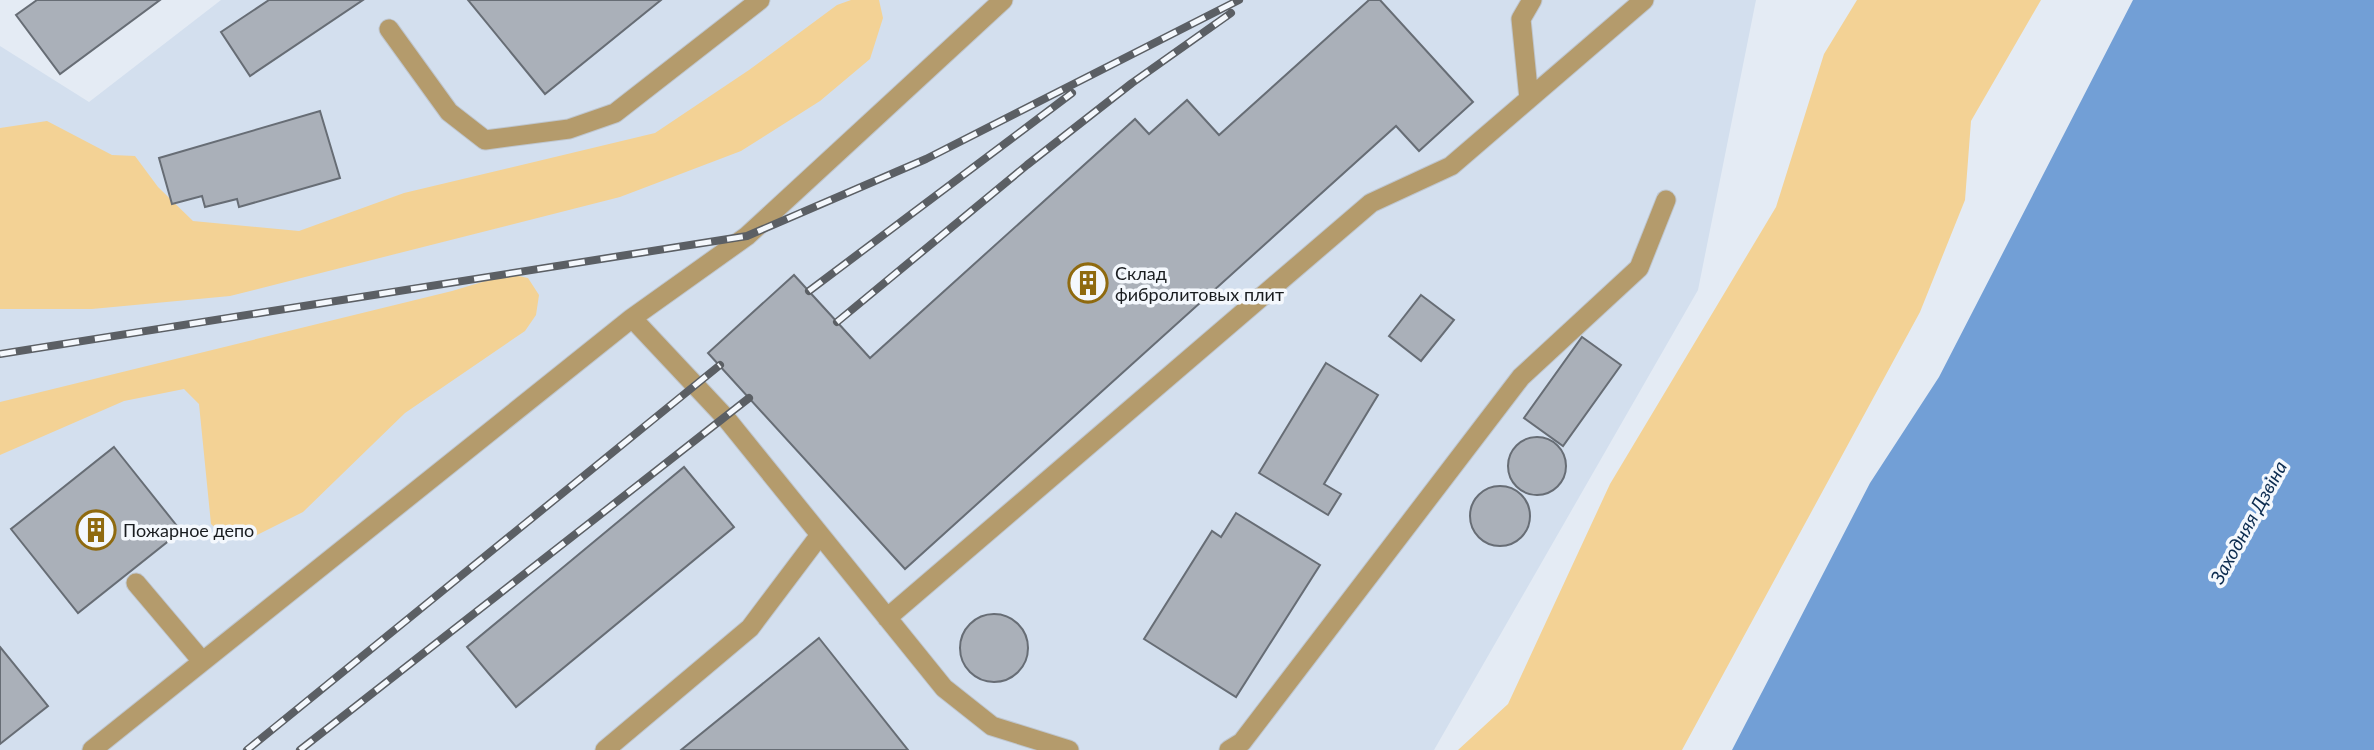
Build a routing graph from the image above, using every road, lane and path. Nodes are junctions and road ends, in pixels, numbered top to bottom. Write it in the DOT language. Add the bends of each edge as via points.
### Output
graph roads {
  1 [pos="760,0"];
  2 [pos="1532,0"];
  3 [pos="1644,0"];
  4 [pos="992,4"];
  5 [pos="389,29"];
  6 [pos="1530,99"];
  7 [pos="1666,200"];
  8 [pos="632,318"];
  9 [pos="820,534"];
  10 [pos="136,583"];
  11 [pos="887,618"];
  12 [pos="202,661"];
  13 [pos="92,750"];
  14 [pos="605,750"];
  15 [pos="1069,750"];
  16 [pos="1229,750"];
  1 -- 5 [label="lane" via="615,113 569,129 485,140 449,112"];
  2 -- 6 [label="lane" via="1521,19"];
  3 -- 6 [label="lane"];
  4 -- 8 [label="lane" via="747,236"];
  6 -- 11 [label="lane" via="1451,166 1371,203"];
  7 -- 16 [label="lane" via="1639,268 1521,377 1242,742"];
  8 -- 9 [label="lane" via="725,417"];
  8 -- 12 [label="lane"];
  9 -- 11 [label="lane"];
  9 -- 14 [label="lane" via="750,628"];
  10 -- 12 [label="lane"];
  11 -- 15 [label="lane" via="944,688 992,726"];
  12 -- 13 [label="lane"];
}
